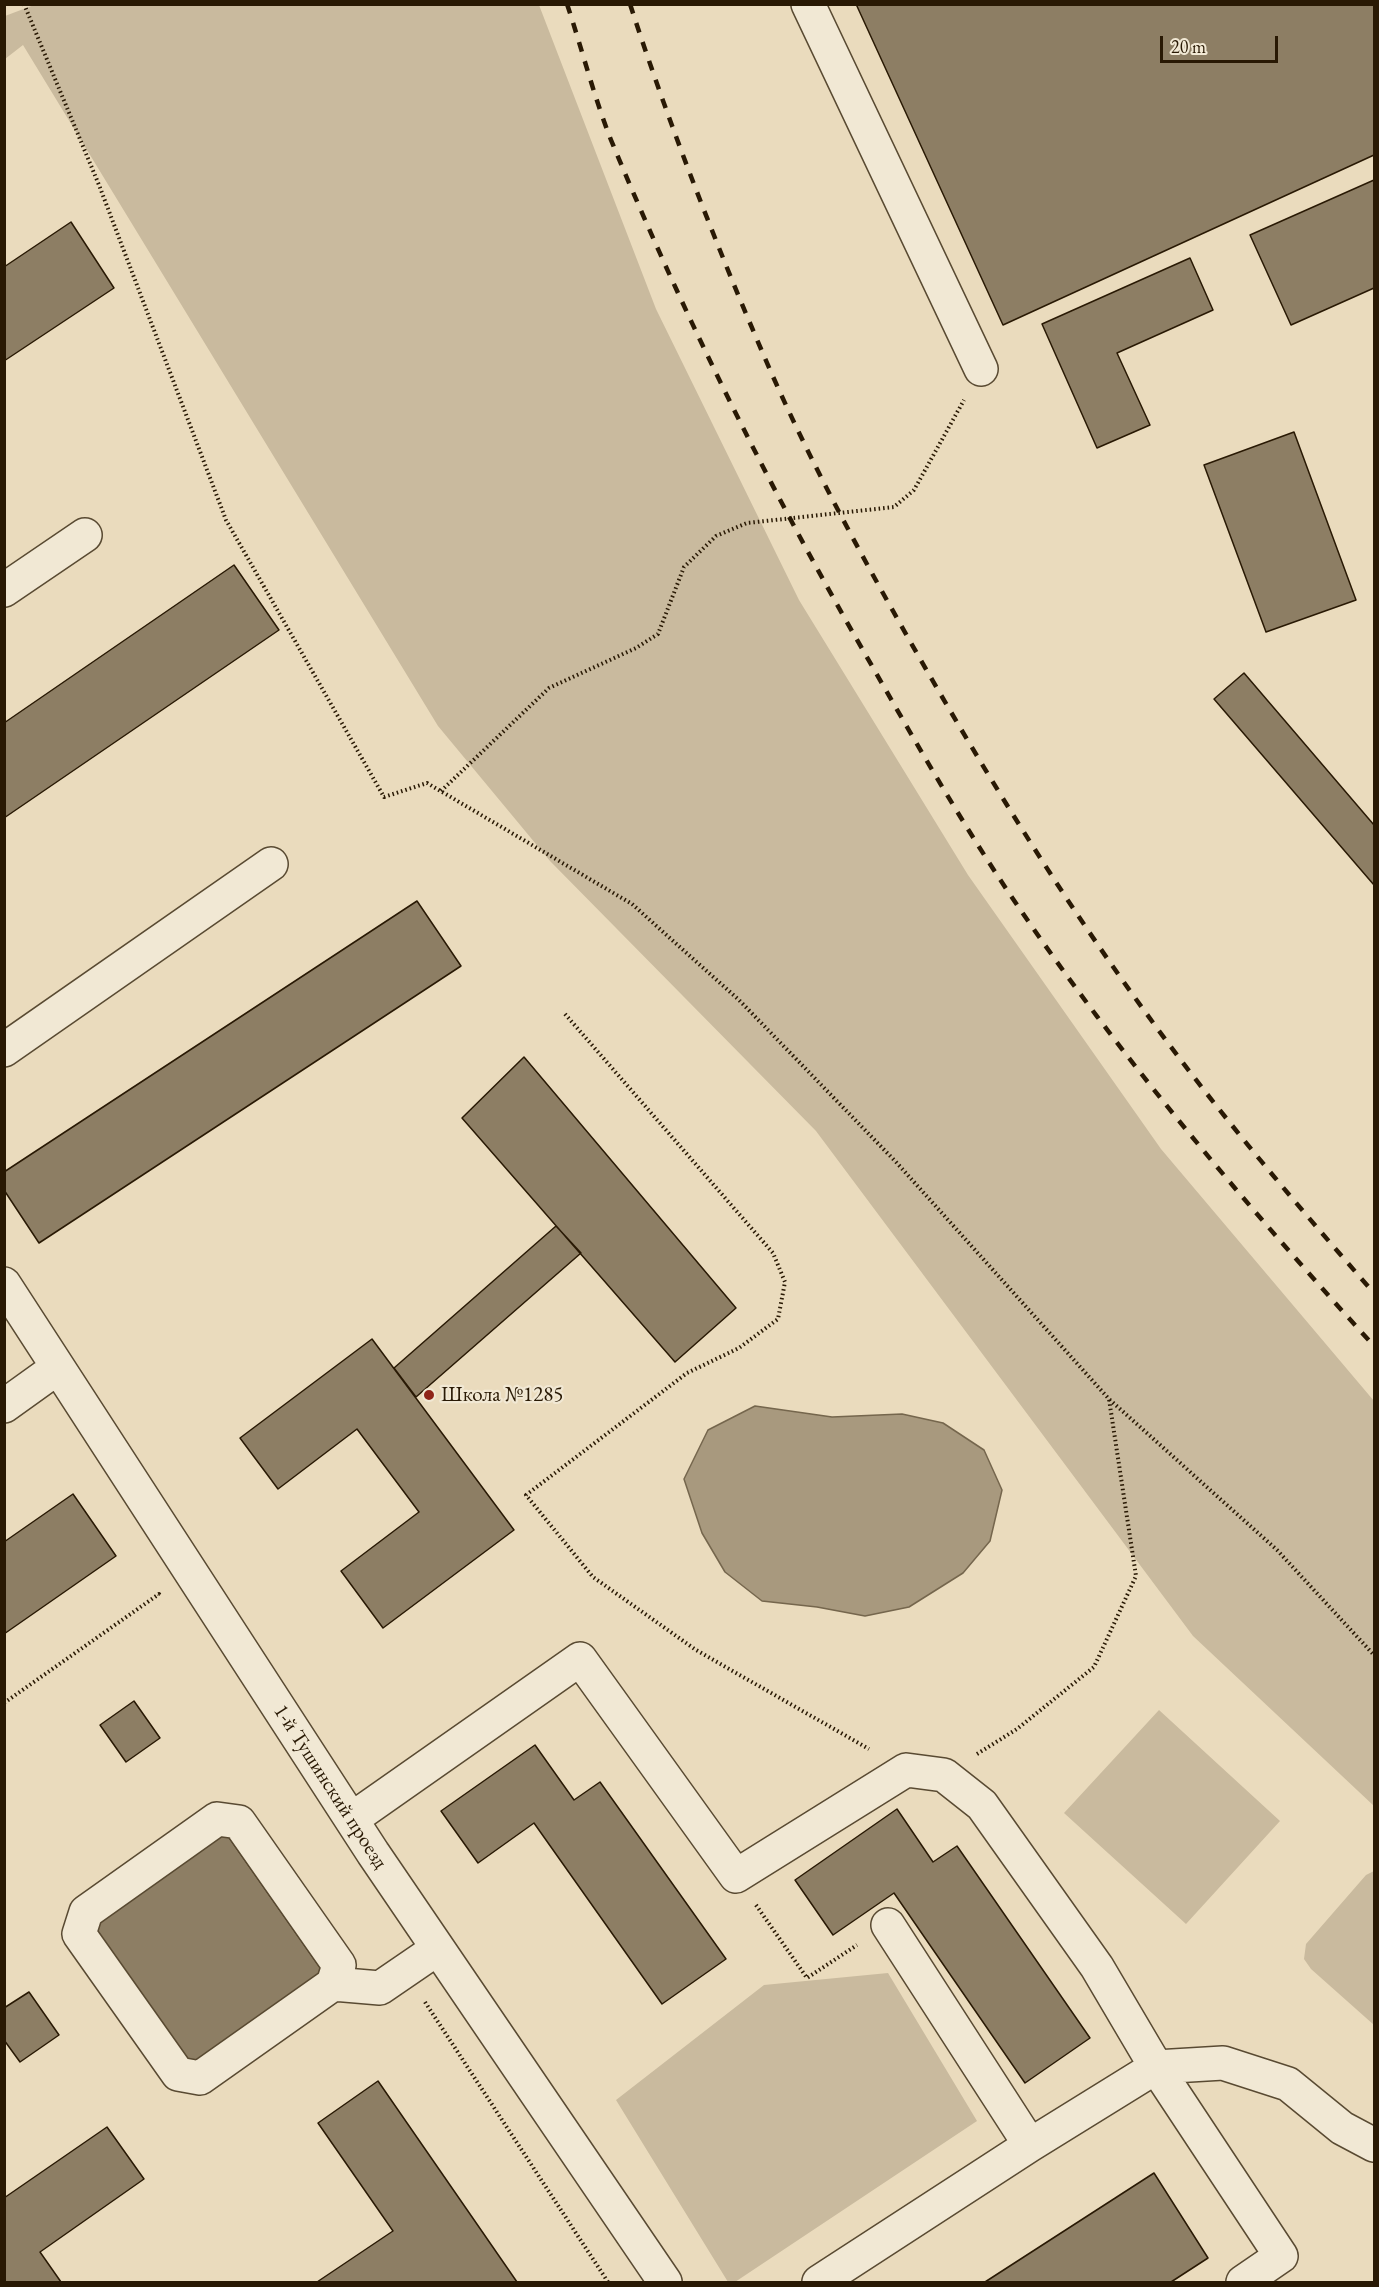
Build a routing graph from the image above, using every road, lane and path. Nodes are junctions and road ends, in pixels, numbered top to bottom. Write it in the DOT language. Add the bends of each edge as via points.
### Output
graph roads {
  1 [pos="24,4"];
  2 [pos="808,4"];
  3 [pos="981,369"];
  4 [pos="85,535"];
  5 [pos="4,591"];
  6 [pos="441,791"];
  7 [pos="271,864"];
  8 [pos="564,1014"];
  9 [pos="4,1050"];
  10 [pos="4,1284"];
  11 [pos="57,1368"];
  12 [pos="1109,1399"];
  13 [pos="4,1406"];
  14 [pos="1374,1654"];
  15 [pos="906,1770"];
  16 [pos="944,1775"];
  17 [pos="352,1820"];
  18 [pos="736,1876"];
  19 [pos="888,1925"];
  20 [pos="437,1949"];
  21 [pos="333,1984"];
  22 [pos="1156,2067"];
  23 [pos="1030,2145"];
  24 [pos="1374,2145"];
  25 [pos="665,2283"];
  26 [pos="819,2283"];
  27 [pos="1243,2283"];
  1 -- 6 [label="path" via="99,185 226,520 384,797 427,783"];
  2 -- 3 [label="street"];
  3 -- 6 [label="path" via="914,490 894,507 747,523 716,536 684,567 658,634 549,688"];
  4 -- 5 [label="street"];
  6 -- 12 [label="path" via="632,904 739,1000 896,1162"];
  7 -- 9 [label="street"];
  8 -- 15 [label="path" via="773,1253 785,1282 778,1319 739,1348 687,1373 526,1495 593,1577 696,1650"];
  10 -- 11 [label="street, 1-й Тушинский проезд"];
  11 -- 13 [label="street"];
  11 -- 17 [label="street, 1-й Тушинский проезд"];
  12 -- 14 [label="path" via="1277,1550"];
  12 -- 16 [label="path" via="1136,1576 1094,1667 1017,1729"];
  15 -- 16 [label="street"];
  15 -- 18 [label="street"];
  16 -- 22 [label="street" via="982,1805 1097,1967"];
  17 -- 18 [label="street" via="580,1659"];
  17 -- 20 [label="street, 1-й Тушинский проезд"];
  18 -- 19 [label="path" via="807,1978"];
  19 -- 23 [label="street"];
  20 -- 21 [label="street" via="380,1988"];
  20 -- 25 [label="street, 1-й Тушинский проезд"];
  21 -- 21 [label="street" via="200,2078 178,2074 79,1934 86,1912 207,1825 217,1819 239,1822 339,1965"];
  22 -- 23 [label="street"];
  22 -- 24 [label="street" via="1223,2063 1288,2084 1342,2128"];
  22 -- 27 [label="street" via="1281,2256"];
  23 -- 26 [label="street"];
}
